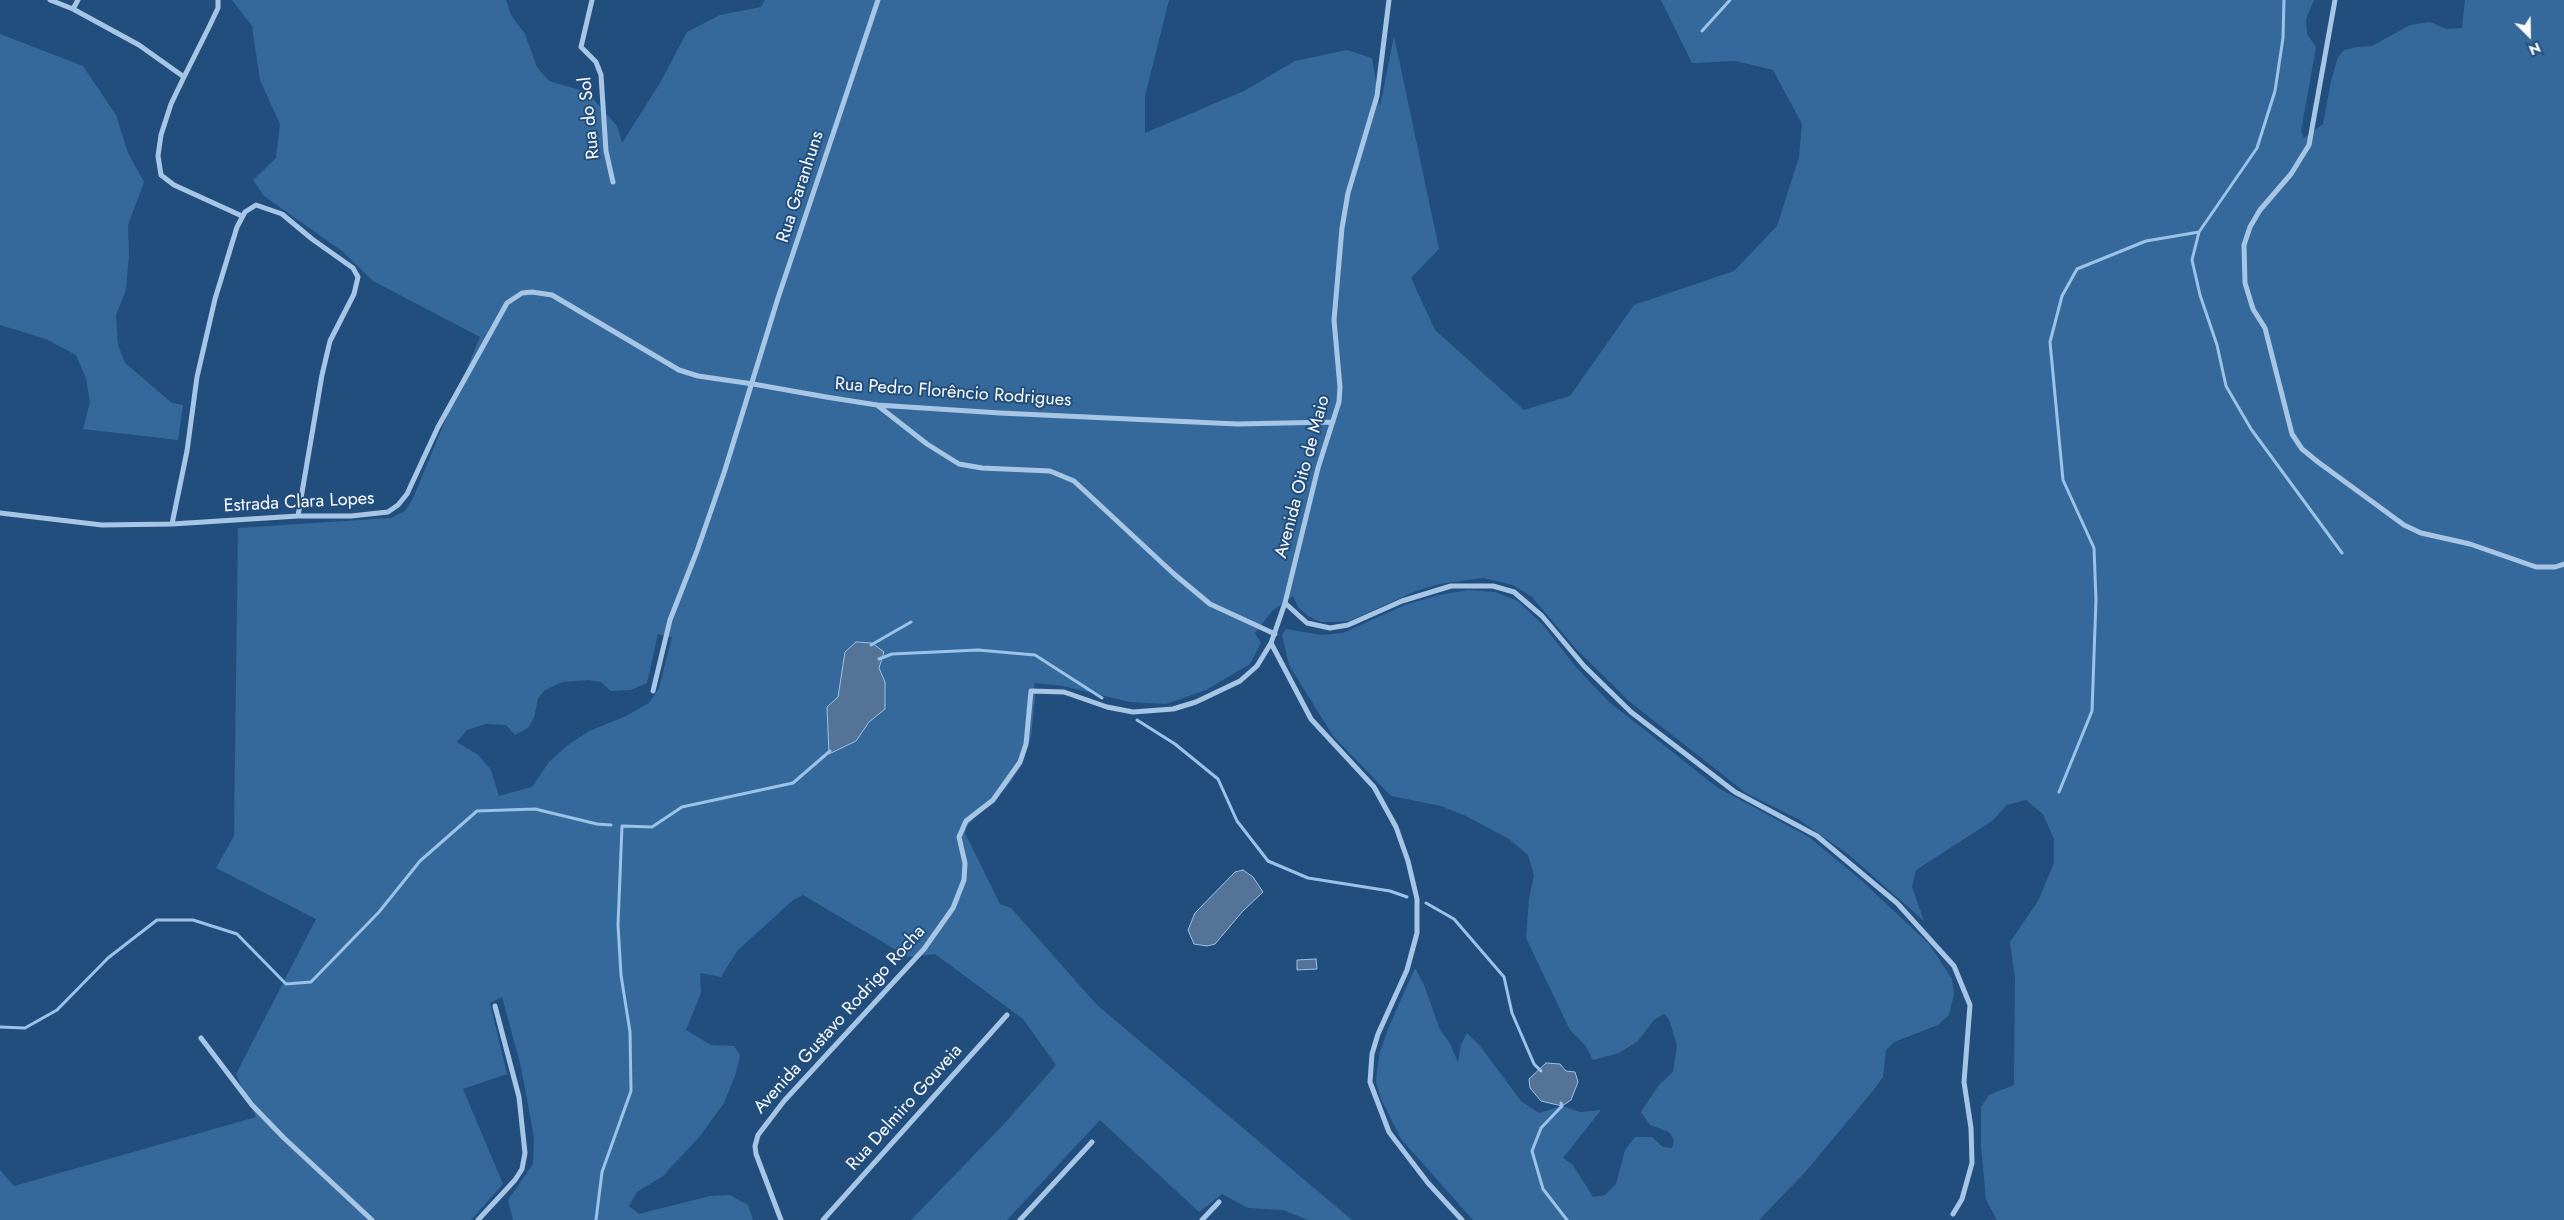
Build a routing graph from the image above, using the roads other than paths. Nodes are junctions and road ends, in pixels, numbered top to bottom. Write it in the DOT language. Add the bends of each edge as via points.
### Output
graph roads {
  1 [pos="50,0"];
  2 [pos="78,0"];
  3 [pos="218,0"];
  4 [pos="592,0"];
  5 [pos="878,0"];
  6 [pos="1389,0"];
  7 [pos="2335,0"];
  8 [pos="73,9"];
  9 [pos="184,77"];
  10 [pos="614,182"];
  11 [pos="242,216"];
  12 [pos="506,303"];
  13 [pos="753,384"];
  14 [pos="877,405"];
  15 [pos="1333,422"];
  16 [pos="0,513"];
  17 [pos="298,516"];
  18 [pos="172,524"];
  19 [pos="2564,564"];
  20 [pos="1284,603"];
  21 [pos="1275,634"];
  22 [pos="1271,643"];
  23 [pos="652,692"];
  24 [pos="495,1006"];
  25 [pos="1006,1015"];
  26 [pos="201,1038"];
  27 [pos="1092,1142"];
  28 [pos="1219,1202"];
  29 [pos="1953,1214"];
  30 [pos="372,1220"];
  31 [pos="478,1220"];
  32 [pos="781,1220"];
  33 [pos="823,1220"];
  34 [pos="1020,1220"];
  35 [pos="1202,1220"];
  36 [pos="1462,1220"];
  1 -- 8 [label="street"];
  2 -- 8 [label="street"];
  3 -- 9 [label="street" via="218,8"];
  4 -- 10 [label="street, Rua do Sol" via="581,47 596,62 601,75 606,151"];
  5 -- 13 [label="street, Rua Garanhuns" via="778,298"];
  6 -- 15 [label="street, Avenida Oito de Maio" via="1377,96 1348,193 1342,228 1334,320 1340,394"];
  7 -- 19 [label="street" via="2310,145 2291,174 2260,210 2244,245 2245,283 2253,309 2265,328 2292,434 2302,449 2404,525 2421,533 2470,544 2536,566"];
  8 -- 9 [label="street" via="138,45"];
  9 -- 11 [label="street" via="161,135 158,156 161,175 174,185"];
  11 -- 17 [label="street" via="252,206 263,206 282,214 353,268 358,277 354,294 330,341"];
  11 -- 18 [label="street" via="231,240 206,334"];
  12 -- 13 [label="street, Rua Pedro Florêncio Rodrigues" via="526,292 548,294 679,370"];
  12 -- 17 [label="street, Estrada Clara Lopes" via="468,368 407,494 398,505 388,512 375,514"];
  13 -- 14 [label="street, Rua Pedro Florêncio Rodrigues"];
  13 -- 23 [label="street, Rua Garanhuns" via="704,533 670,620"];
  14 -- 15 [label="street, Rua Pedro Florêncio Rodrigues" via="1000,414 1237,424"];
  14 -- 21 [label="street" via="959,464 1050,472 1074,481 1210,604"];
  15 -- 20 [label="street, Avenida Oito de Maio"];
  16 -- 18 [label="street, Estrada Clara Lopes" via="102,525"];
  17 -- 18 [label="street, Estrada Clara Lopes"];
  20 -- 21 [label="street, Avenida Oito de Maio"];
  20 -- 29 [label="street" via="1308,623 1330,628 1348,625 1402,601 1451,586 1485,585 1514,592 1542,616 1584,666 1631,712 1736,792 1817,836 1897,903 1954,966 1970,1005 1964,1082 1972,1163 1962,1199"];
  21 -- 22 [label="street, Avenida Gustavo Rodrigo Rocha"];
  22 -- 32 [label="street, Avenida Gustavo Rodrigo Rocha" via="1257,666 1240,682 1173,709 1132,712 1064,692 1032,691 1027,739 1020,762 993,800 969,818 960,833 958,841 965,863 964,880 953,908 921,953 784,1101 758,1135 754,1146 756,1154"];
  22 -- 36 [label="street" via="1311,719 1374,787 1396,827 1408,861 1417,899 1417,933 1407,970 1378,1034 1370,1082 1389,1132 1428,1183"];
  24 -- 31 [label="street" via="519,1097 525,1153 522,1169 515,1180"];
  25 -- 33 [label="street, Rua Delmiro Gouveia"];
  26 -- 30 [label="street" via="252,1105"];
  27 -- 34 [label="street"];
  28 -- 35 [label="street"];
}
